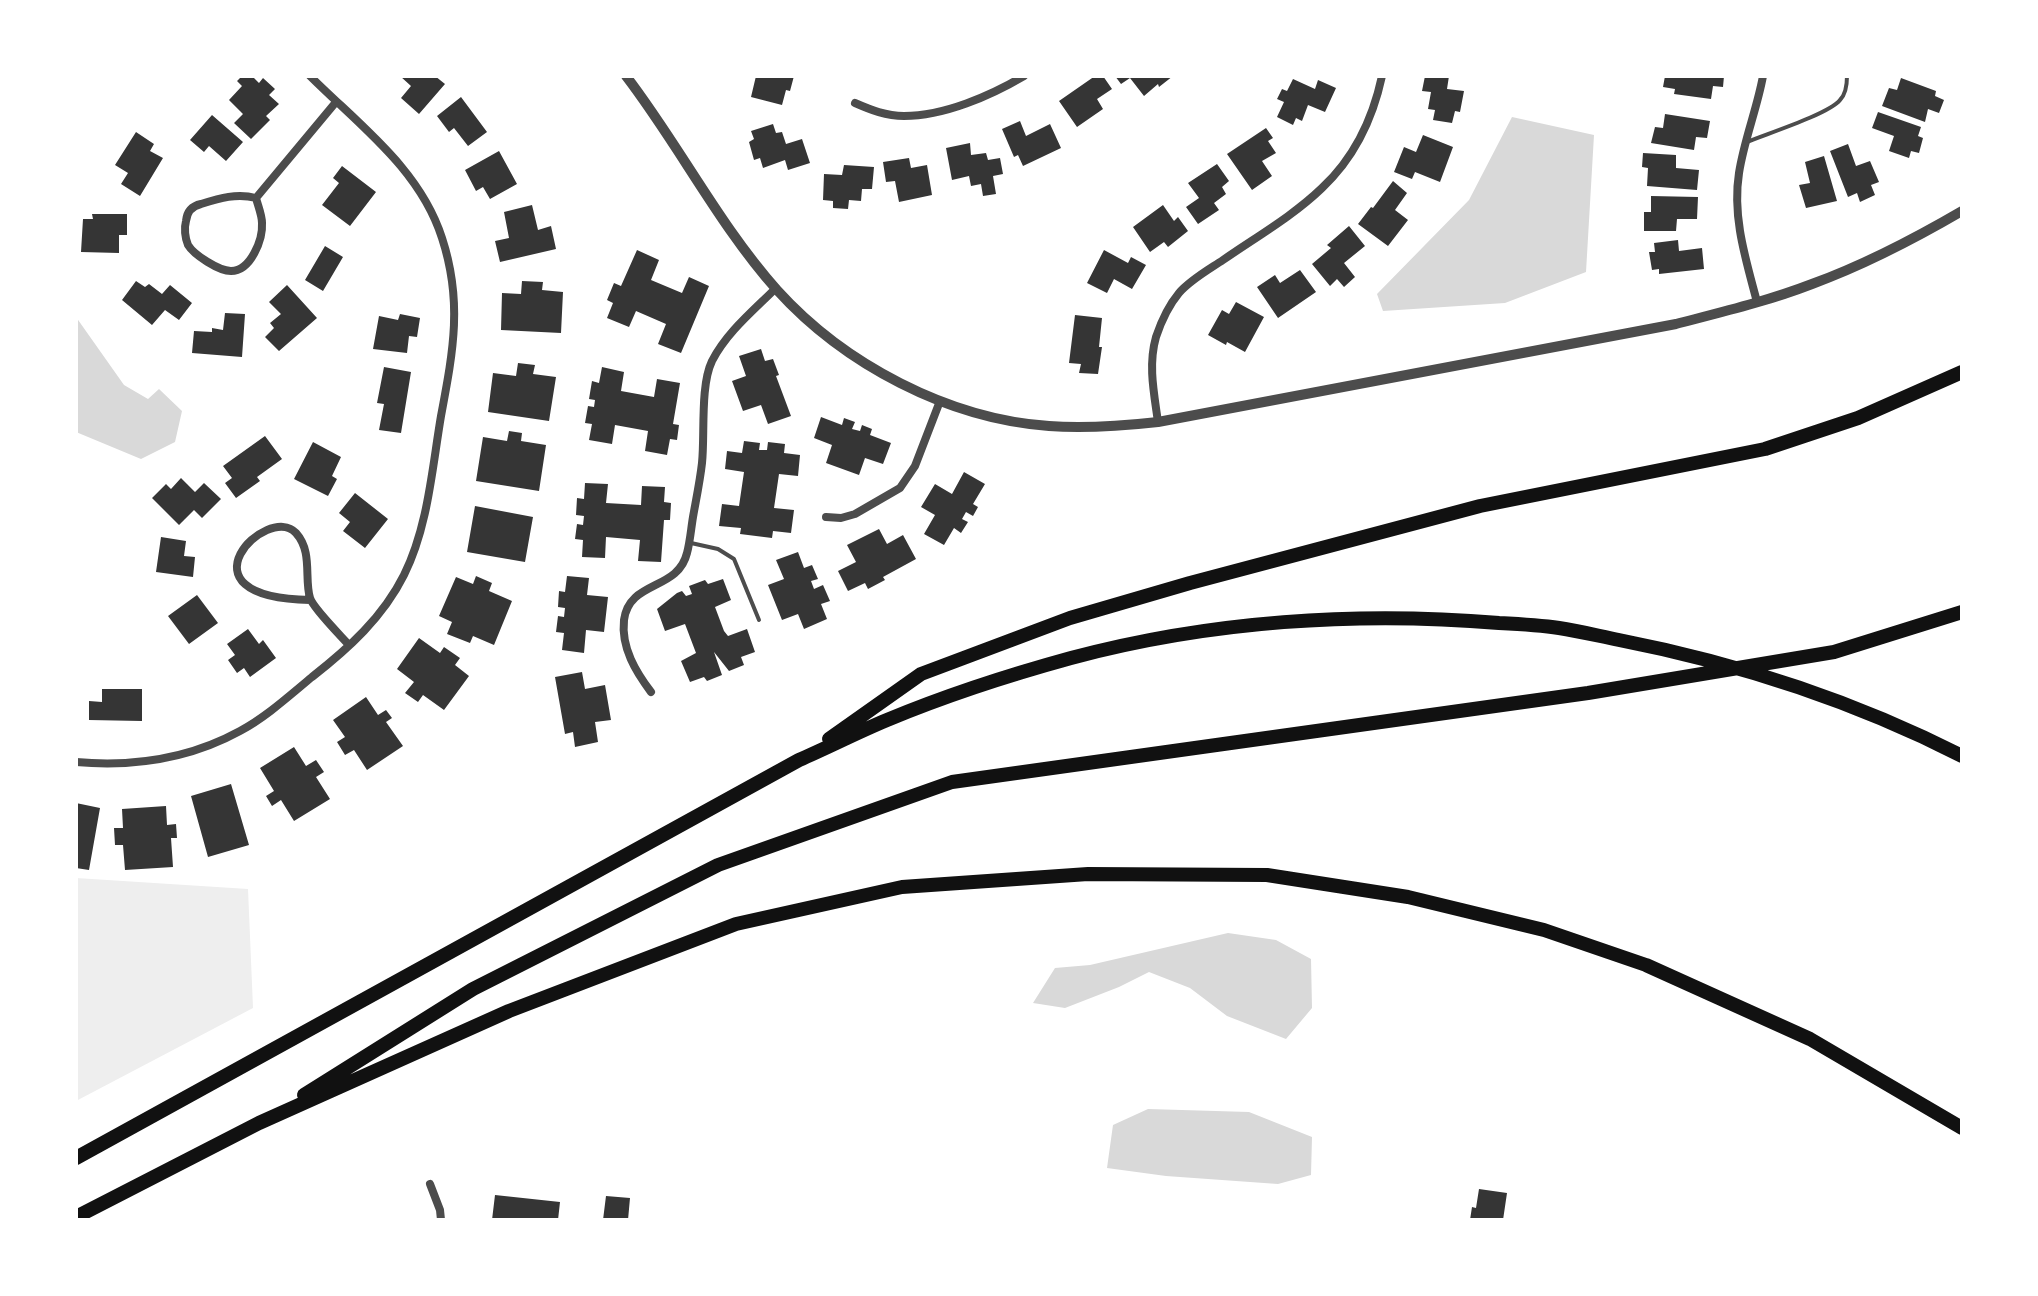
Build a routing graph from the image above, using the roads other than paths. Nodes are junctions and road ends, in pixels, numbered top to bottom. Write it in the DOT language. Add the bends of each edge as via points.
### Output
graph roads {
  1 [pos="310,76"];
  2 [pos="626,76"];
  3 [pos="1024,76"];
  4 [pos="1382,76"];
  5 [pos="1763,76"];
  6 [pos="1847,76"];
  7 [pos="336,102"];
  8 [pos="855,103"];
  9 [pos="1747,142"];
  10 [pos="256,198"];
  11 [pos="1962,211"];
  12 [pos="776,288"];
  13 [pos="1757,302"];
  14 [pos="1962,372"];
  15 [pos="940,401"];
  16 [pos="1158,422"];
  17 [pos="826,517"];
  18 [pos="689,542"];
  19 [pos="310,600"];
  20 [pos="1962,612"];
  21 [pos="759,620"];
  22 [pos="349,645"];
  23 [pos="651,692"];
  24 [pos="1962,756"];
  25 [pos="799,760"];
  26 [pos="76,762"];
  27 [pos="259,1123"];
  28 [pos="1962,1128"];
  29 [pos="76,1158"];
  30 [pos="430,1184"];
  31 [pos="76,1217"];
  32 [pos="441,1220"];
  1 -- 7 [label="street"];
  2 -- 12 [label="street"];
  3 -- 8 [label="street" via="925,114 880,113"];
  4 -- 16 [label="street" via="1370,117 1340,170 1298,208 1178,294 1156,338 1151,364"];
  5 -- 9 [label="street"];
  6 -- 9 [label="lane" via="1842,99 1830,109"];
  7 -- 10 [label="street"];
  7 -- 22 [label="street" via="389,153 427,202 452,269 455,305 454,343 417,542 387,604"];
  9 -- 13 [label="street" via="1737,217"];
  10 -- 10 [label="street" via="242,194 194,206 184,229 189,246 213,265 240,269 259,244 262,223"];
  11 -- 13 [label="street" via="1853,267"];
  12 -- 15 [label="street" via="834,343"];
  12 -- 18 [label="street" via="727,337 711,364"];
  13 -- 16 [label="street" via="1634,333"];
  14 -- 25 [label="highway" via="1858,418 1765,449 1480,506 1070,618 921,674"];
  15 -- 16 [label="street" via="1046,426"];
  15 -- 17 [label="street" via="915,466 900,488 855,514"];
  18 -- 21 [label="lane" via="734,559"];
  18 -- 23 [label="street" via="679,570 628,605 626,648"];
  19 -- 19 [label="street" via="261,594 247,586 237,575 236,560 247,544 276,527 296,533 304,545"];
  19 -- 22 [label="street"];
  20 -- 27 [label="highway" via="1834,652 1588,693 952,782 718,865 473,989"];
  22 -- 26 [label="street" via="262,717 218,741 146,762"];
  24 -- 25 [label="highway" via="1868,713 1753,672 1661,648 1559,628 1444,618 1363,618 1169,637 1074,657 980,685"];
  25 -- 29 [label="highway"];
  27 -- 28 [label="highway" via="509,1011 736,924 902,887 1088,874 1267,875 1408,897 1544,930 1646,965 1810,1039"];
  27 -- 31 [label="highway"];
  30 -- 32 [label="street"];
}
